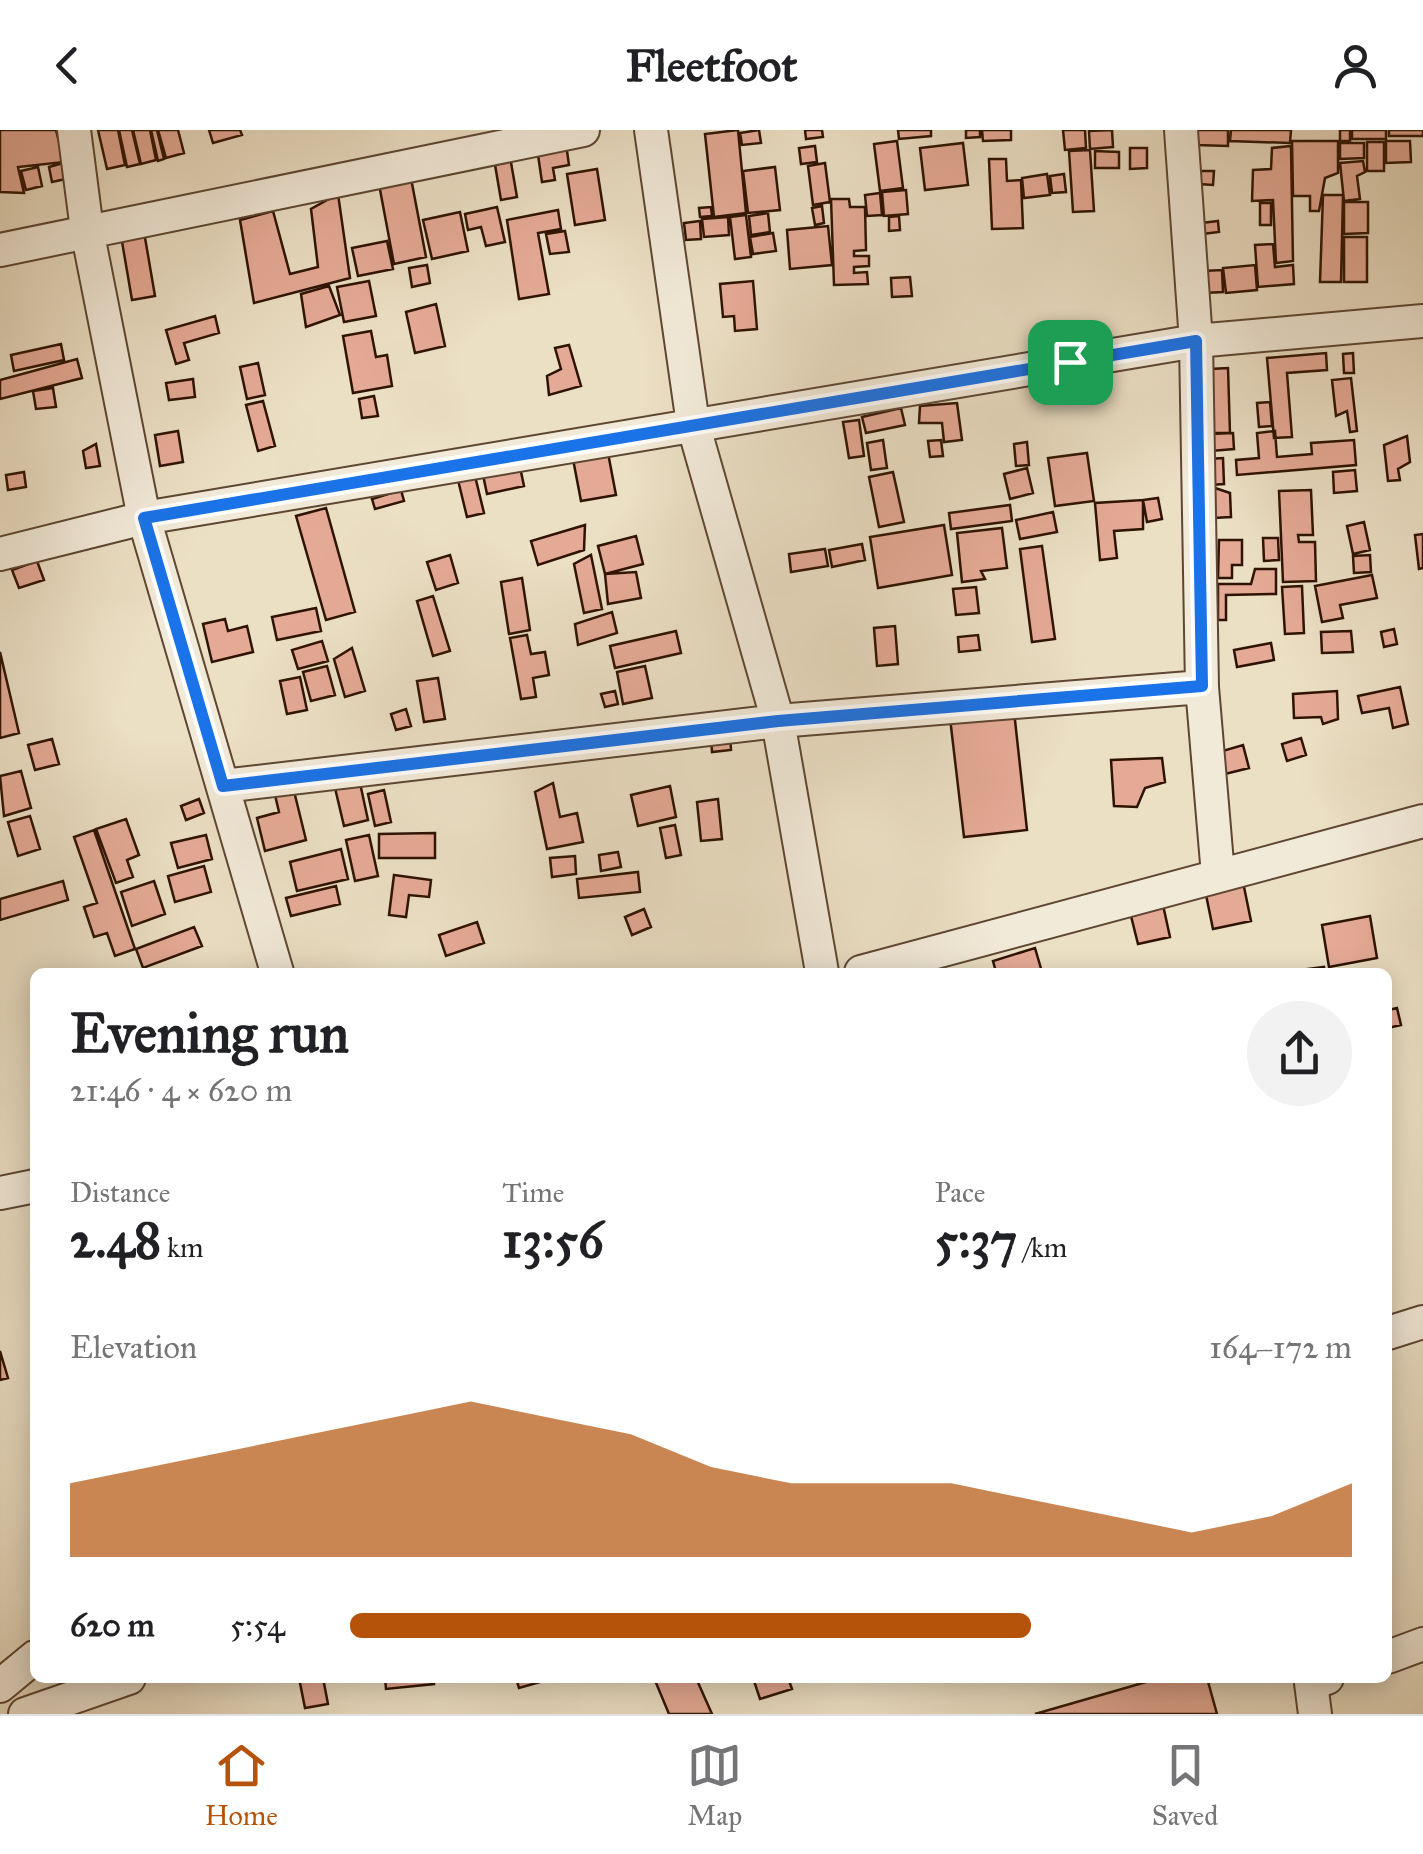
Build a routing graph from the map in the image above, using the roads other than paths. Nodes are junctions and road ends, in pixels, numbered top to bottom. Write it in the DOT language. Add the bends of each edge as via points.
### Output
graph roads {
  1 [pos="74,130"];
  2 [pos="583,130"];
  3 [pos="651,130"];
  4 [pos="1181,130"];
  5 [pos="88,230"];
  6 [pos="0,250"];
  7 [pos="1423,321"];
  8 [pos="1196,341"];
  9 [pos="693,424"];
  10 [pos="144,518"];
  11 [pos="0,554"];
  12 [pos="1202,686"];
  13 [pos="778,721"];
  14 [pos="223,786"];
  15 [pos="1423,821"];
  16 [pos="1218,875"];
  17 [pos="276,968"];
  18 [pos="821,968"];
  19 [pos="876,968"];
  20 [pos="30,1187"];
  21 [pos="0,1194"];
  22 [pos="1423,1322"];
  23 [pos="1392,1331"];
  24 [pos="30,1661"];
  25 [pos="115,1683"];
  26 [pos="1310,1683"];
  27 [pos="0,1686"];
  28 [pos="25,1714"];
  29 [pos="1315,1714"];
  1 -- 5 [label="street"];
  2 -- 5 [label="street"];
  3 -- 9 [label="street"];
  4 -- 8 [label="street"];
  5 -- 6 [label="street"];
  5 -- 10 [label="street"];
  7 -- 8 [label="street"];
  8 -- 9 [label="street"];
  8 -- 12 [label="street"];
  9 -- 10 [label="street"];
  9 -- 13 [label="street"];
  10 -- 11 [label="street"];
  10 -- 14 [label="street"];
  12 -- 13 [label="street"];
  12 -- 16 [label="street"];
  13 -- 14 [label="street"];
  13 -- 18 [label="street"];
  14 -- 17 [label="street"];
  15 -- 16 [label="street"];
  16 -- 19 [label="street"];
  20 -- 21 [label="street"];
  22 -- 23 [label="street"];
  24 -- 27 [label="street"];
  25 -- 28 [label="street"];
  26 -- 29 [label="street"];
}
